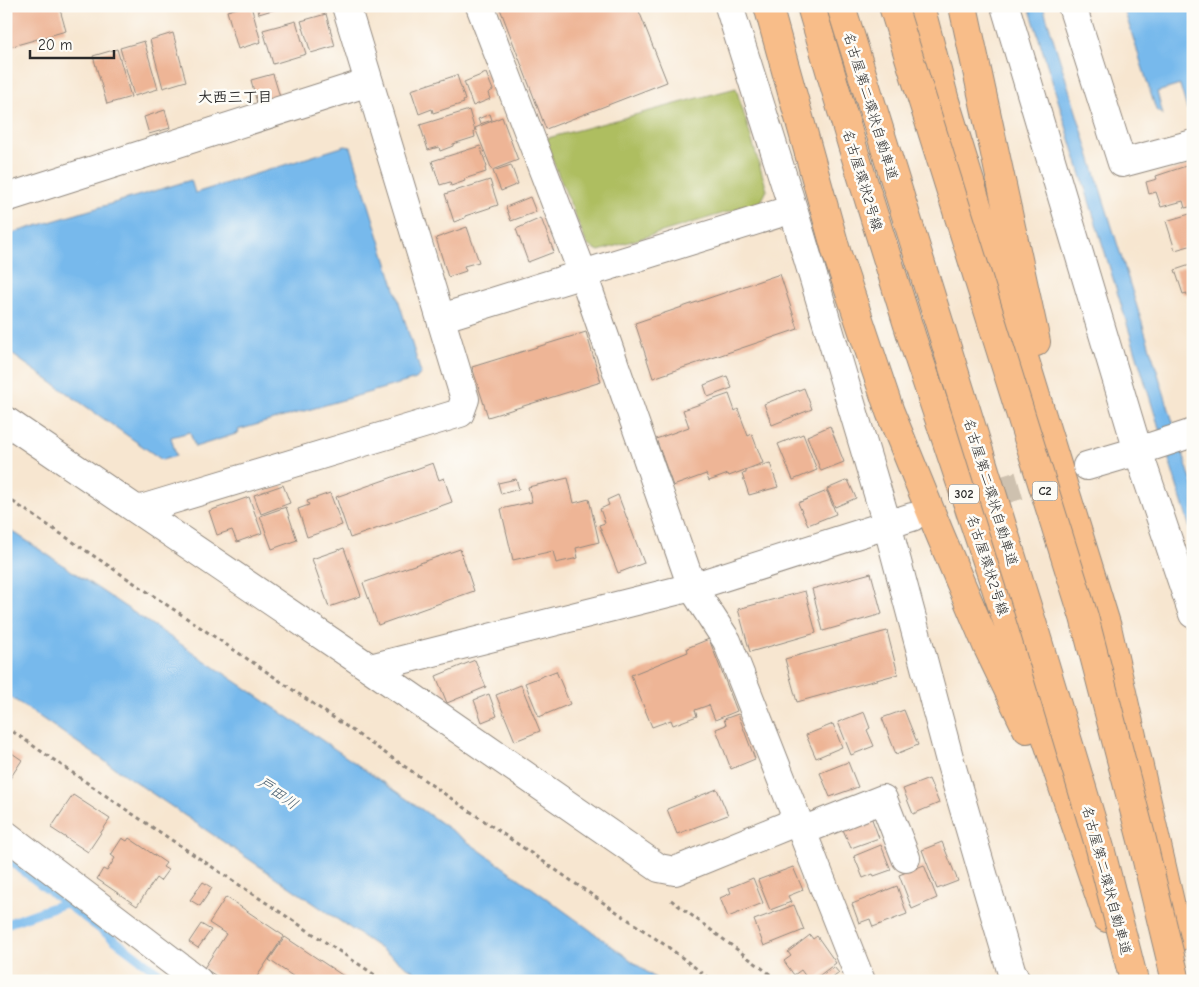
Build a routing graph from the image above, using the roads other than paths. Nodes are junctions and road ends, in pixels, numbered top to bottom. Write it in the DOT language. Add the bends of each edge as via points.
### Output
graph roads {
  1 [pos="346,6"];
  2 [pos="480,6"];
  3 [pos="729,6"];
  4 [pos="768,6"];
  5 [pos="811,6"];
  6 [pos="841,6"];
  7 [pos="893,6"];
  8 [pos="920,6"];
  9 [pos="963,6"];
  10 [pos="1005,6"];
  11 [pos="1072,6"];
  12 [pos="369,82"];
  13 [pos="1193,144"];
  14 [pos="6,198"];
  15 [pos="793,209"];
  16 [pos="583,274"];
  17 [pos="440,318"];
  18 [pos="6,421"];
  19 [pos="1188,434"];
  20 [pos="1146,448"];
  21 [pos="1087,466"];
  22 [pos="138,510"];
  23 [pos="1074,519"];
  24 [pos="900,521"];
  25 [pos="692,587"];
  26 [pos="1193,614"];
  27 [pos="370,668"];
  28 [pos="1074,824"];
  29 [pos="800,826"];
  30 [pos="6,835"];
  31 [pos="906,858"];
  32 [pos="1007,977"];
  33 [pos="198,981"];
  34 [pos="861,981"];
  35 [pos="1122,981"];
  36 [pos="1134,981"];
  37 [pos="1176,981"];
  38 [pos="1187,981"];
  1 -- 12 [label="street"];
  2 -- 16 [label="street"];
  3 -- 15 [label="street"];
  4 -- 28 [label="highway" via="838,254 890,412 988,648"];
  5 -- 28 [label="highway, 名古屋環状2号線 / 302" via="912,338"];
  6 -- 36 [label="highway, 名古屋第二環状自動車道, bridge" via="1100,848"];
  7 -- 37 [label="highway, C2, bridge" via="1084,617"];
  8 -- 23 [label="highway" via="945,101"];
  9 -- 23 [label="highway"];
  10 -- 20 [label="street"];
  11 -- 13 [label="street" via="1122,163"];
  12 -- 14 [label="street"];
  12 -- 17 [label="street"];
  15 -- 16 [label="street"];
  15 -- 24 [label="street"];
  16 -- 17 [label="street"];
  16 -- 25 [label="street"];
  17 -- 22 [label="street" via="466,399 460,413"];
  18 -- 22 [label="street"];
  19 -- 20 [label="street"];
  20 -- 21 [label="street"];
  20 -- 26 [label="street"];
  22 -- 27 [label="street"];
  23 -- 38 [label="highway" via="1107,627"];
  24 -- 25 [label="street"];
  24 -- 32 [label="street" via="950,761"];
  25 -- 27 [label="street"];
  25 -- 29 [label="street" via="727,641"];
  27 -- 29 [label="street" via="659,868 675,871"];
  28 -- 35 [label="highway, 名古屋環状2号線 / 302" via="1109,923"];
  29 -- 31 [label="street" via="883,799"];
  29 -- 34 [label="street"];
  30 -- 33 [label="street"];
}
